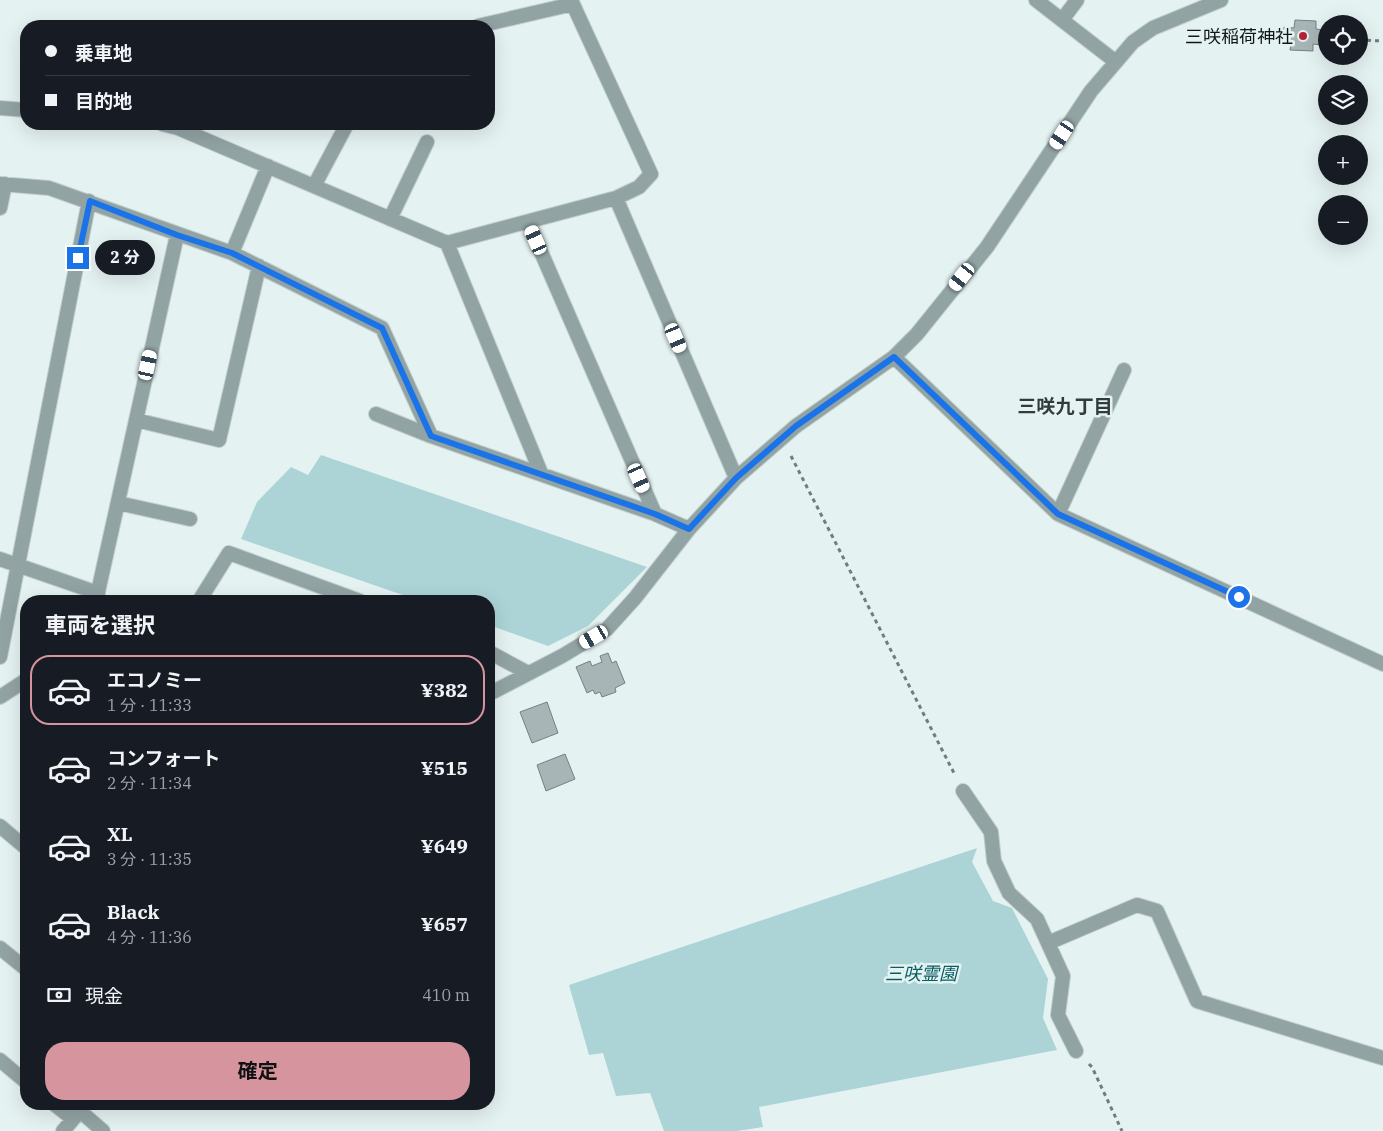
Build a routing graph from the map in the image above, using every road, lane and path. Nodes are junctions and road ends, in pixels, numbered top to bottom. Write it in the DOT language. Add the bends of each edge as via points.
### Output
graph roads {
  1 [pos="1036,0"];
  2 [pos="1076,0"];
  3 [pos="1221,0"];
  4 [pos="572,2"];
  5 [pos="1062,20"];
  6 [pos="495,22"];
  7 [pos="1368,40"];
  8 [pos="1383,41"];
  9 [pos="1116,62"];
  10 [pos="0,108"];
  11 [pos="20,110"];
  12 [pos="183,130"];
  13 [pos="344,130"];
  14 [pos="427,142"];
  15 [pos="268,166"];
  16 [pos="2,184"];
  17 [pos="314,186"];
  18 [pos="616,198"];
  19 [pos="90,201"];
  20 [pos="0,208"];
  21 [pos="390,219"];
  22 [pos="528,222"];
  23 [pos="177,235"];
  24 [pos="447,244"];
  25 [pos="232,253"];
  26 [pos="259,266"];
  27 [pos="894,357"];
  28 [pos="1124,370"];
  29 [pos="376,414"];
  30 [pos="136,420"];
  31 [pos="431,436"];
  32 [pos="781,438"];
  33 [pos="541,473"];
  34 [pos="736,478"];
  35 [pos="118,503"];
  36 [pos="655,514"];
  37 [pos="1058,514"];
  38 [pos="190,519"];
  39 [pos="689,529"];
  40 [pos="0,559"];
  41 [pos="18,564"];
  42 [pos="92,595"];
  43 [pos="97,595"];
  44 [pos="203,595"];
  45 [pos="344,595"];
  46 [pos="495,655"];
  47 [pos="0,657"];
  48 [pos="1383,664"];
  49 [pos="528,672"];
  50 [pos="20,684"];
  51 [pos="495,691"];
  52 [pos="0,697"];
  53 [pos="963,791"];
  54 [pos="0,826"];
  55 [pos="20,843"];
  56 [pos="1048,943"];
  57 [pos="0,948"];
  58 [pos="20,964"];
  59 [pos="1076,1051"];
  60 [pos="1383,1058"];
  61 [pos="0,1060"];
  62 [pos="20,1077"];
  63 [pos="80,1112"];
  64 [pos="64,1131"];
  65 [pos="102,1131"];
  66 [pos="1122,1131"];
  1 -- 5 [label="street"];
  2 -- 5 [label="street"];
  3 -- 9 [label="street" via="1153,28 1133,42"];
  4 -- 6 [label="street"];
  4 -- 18 [label="street" via="650,174 639,187"];
  5 -- 9 [label="street"];
  7 -- 8 [label="path"];
  9 -- 27 [label="street" via="1091,91 987,247 917,334"];
  10 -- 11 [label="street"];
  12 -- 15 [label="street"];
  13 -- 17 [label="street"];
  14 -- 21 [label="street"];
  15 -- 17 [label="street"];
  15 -- 25 [label="street"];
  16 -- 19 [label="street" via="49,188"];
  16 -- 20 [label="street"];
  17 -- 21 [label="street"];
  18 -- 22 [label="street"];
  18 -- 34 [label="street"];
  19 -- 23 [label="street"];
  19 -- 41 [label="street"];
  21 -- 24 [label="street"];
  22 -- 24 [label="street"];
  22 -- 36 [label="street"];
  23 -- 25 [label="street"];
  23 -- 30 [label="street"];
  24 -- 33 [label="street"];
  25 -- 26 [label="street"];
  26 -- 30 [label="street" via="220,440"];
  26 -- 31 [label="street" via="382,328"];
  27 -- 32 [label="street"];
  27 -- 37 [label="street"];
  28 -- 37 [label="street"];
  29 -- 31 [label="street"];
  30 -- 35 [label="street"];
  31 -- 33 [label="street"];
  32 -- 34 [label="street"];
  32 -- 53 [label="path"];
  33 -- 36 [label="street"];
  34 -- 39 [label="street"];
  35 -- 38 [label="street"];
  35 -- 43 [label="street"];
  36 -- 39 [label="street"];
  37 -- 48 [label="street"];
  39 -- 49 [label="street" via="607,629"];
  40 -- 41 [label="street"];
  41 -- 42 [label="street"];
  41 -- 47 [label="street"];
  44 -- 45 [label="street" via="229,553"];
  46 -- 49 [label="street"];
  49 -- 51 [label="street"];
  50 -- 52 [label="street"];
  53 -- 56 [label="street" via="991,832 994,861 1009,893 1037,919"];
  54 -- 55 [label="street"];
  56 -- 59 [label="street" via="1063,976 1058,1015"];
  56 -- 60 [label="street" via="1137,905 1158,911 1197,1001"];
  57 -- 58 [label="street"];
  59 -- 66 [label="path" via="1092,1066"];
  61 -- 62 [label="street"];
  63 -- 64 [label="street"];
  63 -- 65 [label="street"];
}
